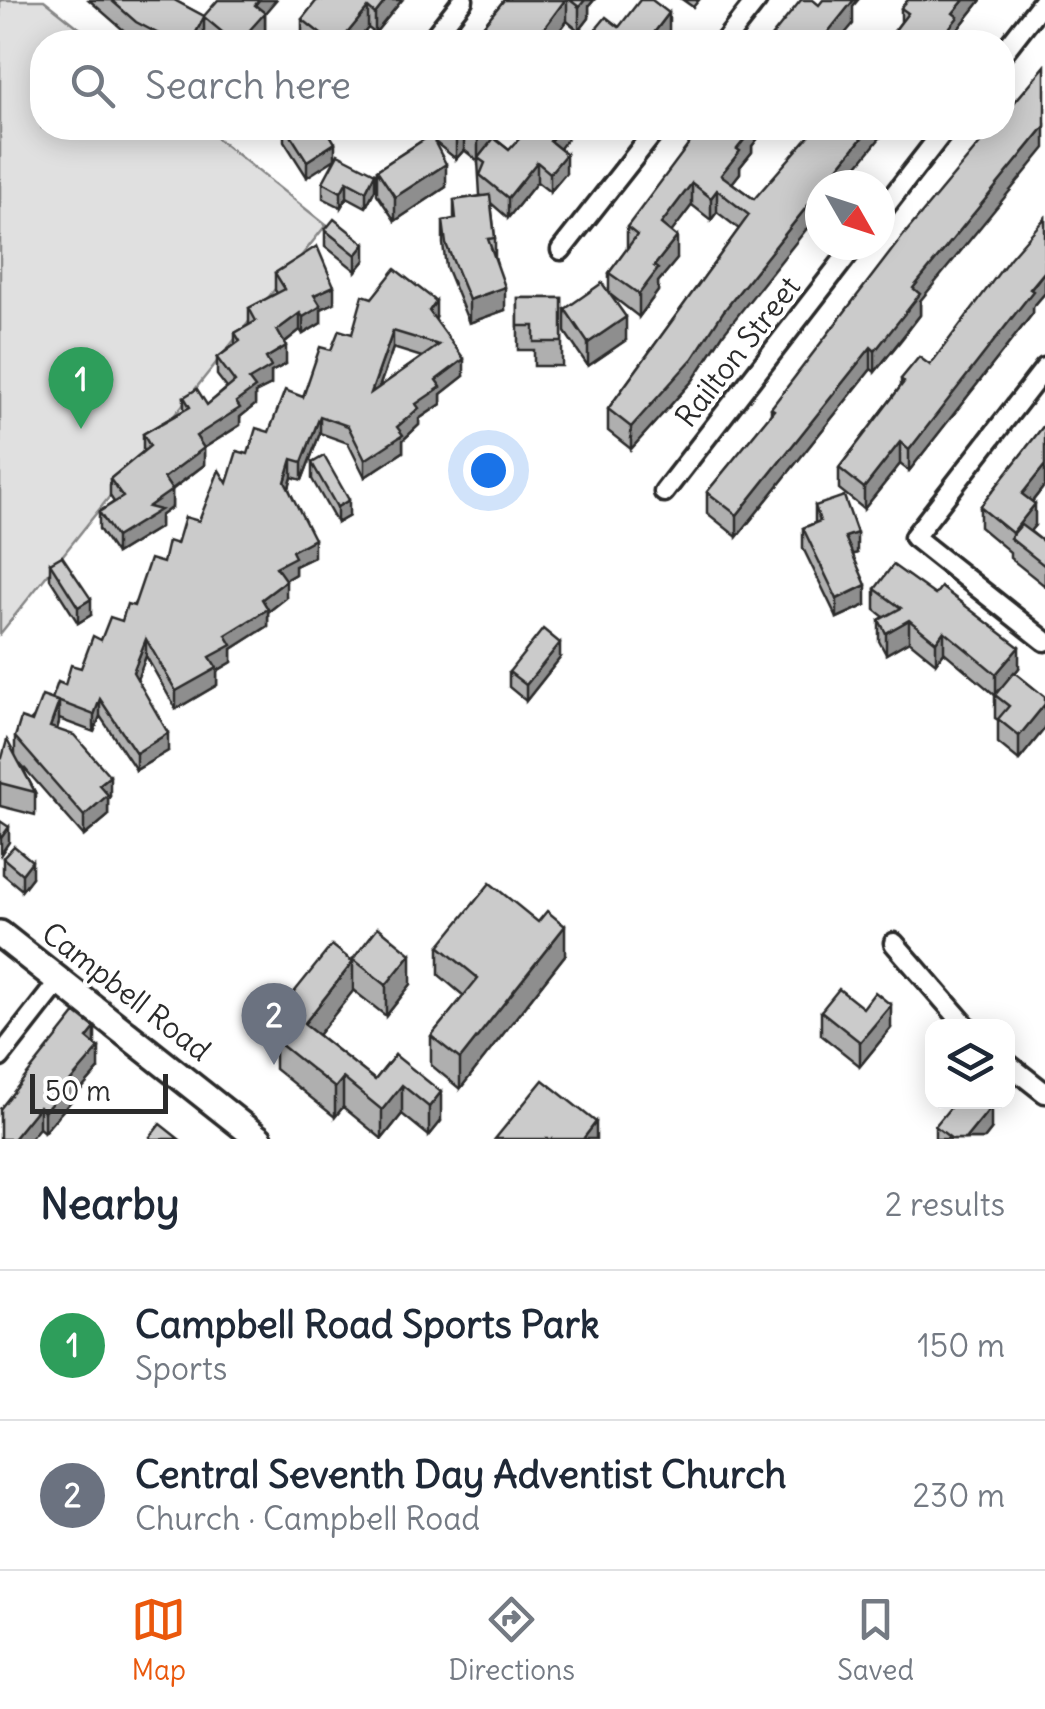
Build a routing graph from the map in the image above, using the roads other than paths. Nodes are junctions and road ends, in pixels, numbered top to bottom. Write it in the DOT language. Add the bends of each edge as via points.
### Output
graph roads {
  1 [pos="463,0"];
  2 [pos="757,0"];
  3 [pos="1044,0"];
  4 [pos="439,30"];
  5 [pos="733,30"];
  6 [pos="1015,37"];
  7 [pos="648,140"];
  8 [pos="937,140"];
  9 [pos="895,193"];
  10 [pos="561,250"];
  11 [pos="843,260"];
  12 [pos="1045,368"];
  13 [pos="664,492"];
  14 [pos="1045,641"];
  15 [pos="0,934"];
  16 [pos="894,943"];
  17 [pos="60,980"];
  18 [pos="960,1019"];
  19 [pos="0,1057"];
  20 [pos="1015,1070"];
  21 [pos="1045,1094"];
  22 [pos="259,1139"];
  1 -- 4 [label="street"];
  2 -- 5 [label="street"];
  3 -- 6 [label="street"];
  7 -- 10 [label="street"];
  8 -- 9 [label="street"];
  11 -- 13 [label="street, Railton Street"];
  12 -- 14 [label="street" via="914,537"];
  15 -- 17 [label="street, Campbell Road"];
  16 -- 18 [label="street"];
  17 -- 19 [label="street"];
  17 -- 22 [label="street, Campbell Road"];
  20 -- 21 [label="street"];
}
